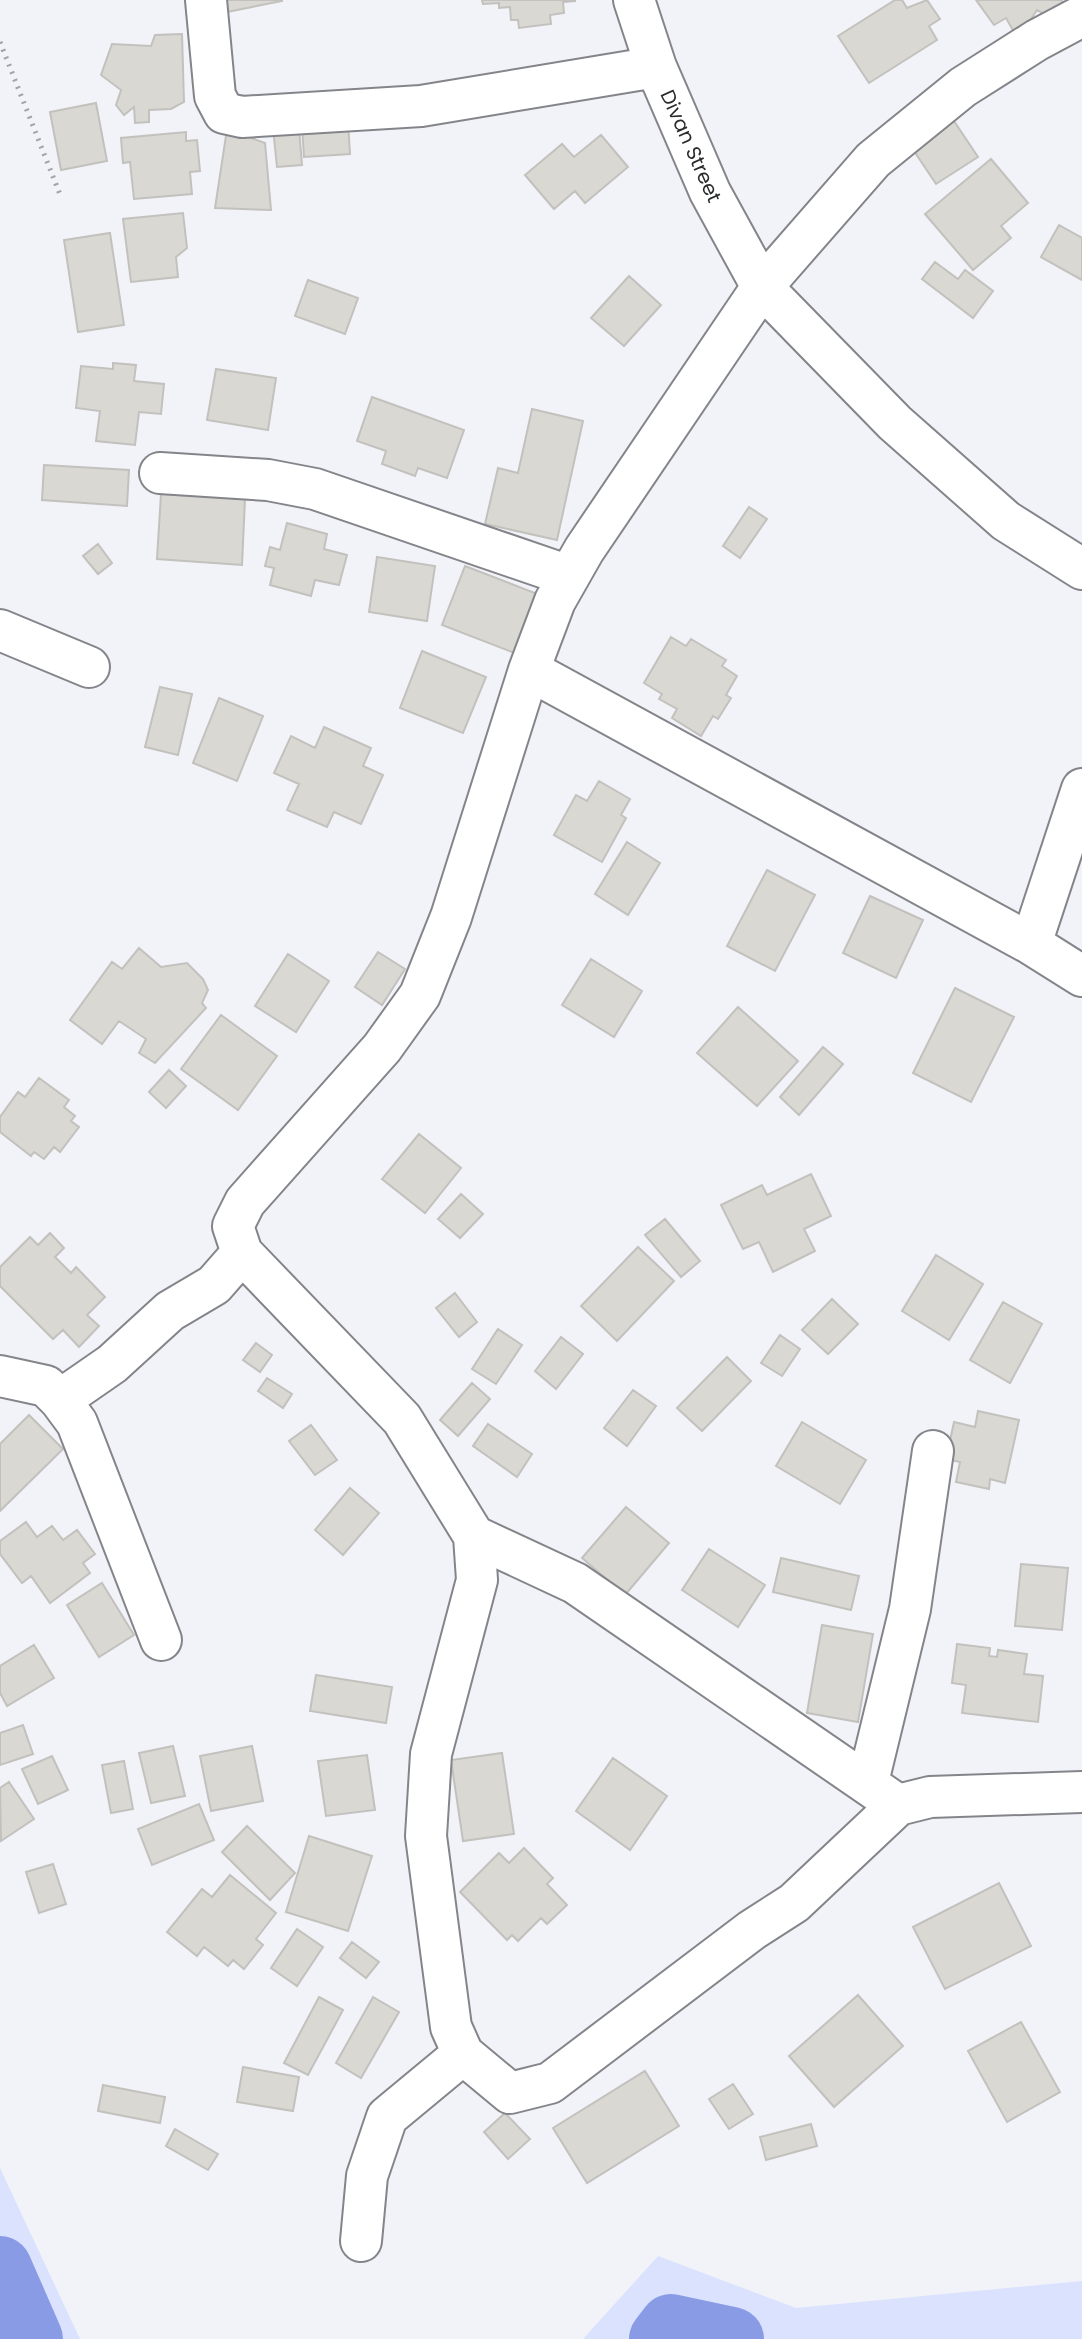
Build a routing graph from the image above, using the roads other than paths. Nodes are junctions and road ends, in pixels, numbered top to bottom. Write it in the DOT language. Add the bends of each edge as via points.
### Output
graph roads {
  1 [pos="206,0"];
  2 [pos="634,0"];
  3 [pos="1082,16"];
  4 [pos="656,67"];
  5 [pos="762,287"];
  6 [pos="160,473"];
  7 [pos="1082,569"];
  8 [pos="569,576"];
  9 [pos="0,630"];
  10 [pos="89,667"];
  11 [pos="529,670"];
  12 [pos="1082,789"];
  13 [pos="1031,944"];
  14 [pos="1082,976"];
  15 [pos="242,1253"];
  16 [pos="0,1376"];
  17 [pos="60,1400"];
  18 [pos="933,1451"];
  19 [pos="474,1536"];
  20 [pos="161,1640"];
  21 [pos="1082,1792"];
  22 [pos="883,1794"];
  23 [pos="463,2054"];
  24 [pos="361,2241"];
  1 -- 4 [label="street" via="215,96 224,113 242,117 421,106"];
  2 -- 4 [label="street, Divan Street"];
  3 -- 5 [label="street" via="963,87 873,160"];
  4 -- 5 [label="street, Divan Street" via="710,192"];
  5 -- 7 [label="street, Divan Street" via="895,423 1006,521"];
  5 -- 8 [label="street"];
  6 -- 8 [label="street" via="268,480 315,489"];
  8 -- 11 [label="street"];
  9 -- 10 [label="street"];
  11 -- 13 [label="street"];
  11 -- 15 [label="street" via="451,917 420,995 382,1048 245,1202 233,1226"];
  12 -- 13 [label="street"];
  13 -- 14 [label="street"];
  15 -- 17 [label="street" via="214,1285 170,1311 112,1364"];
  15 -- 19 [label="street" via="402,1419"];
  16 -- 17 [label="street" via="46,1386"];
  17 -- 20 [label="street" via="77,1423"];
  18 -- 22 [label="street"];
  19 -- 22 [label="street" via="575,1583"];
  19 -- 23 [label="street" via="477,1580 431,1754 426,1836 451,2027"];
  21 -- 22 [label="street"];
  22 -- 23 [label="street" via="794,1903 550,2083 510,2093"];
  23 -- 24 [label="street" via="387,2117 367,2176"];
}
